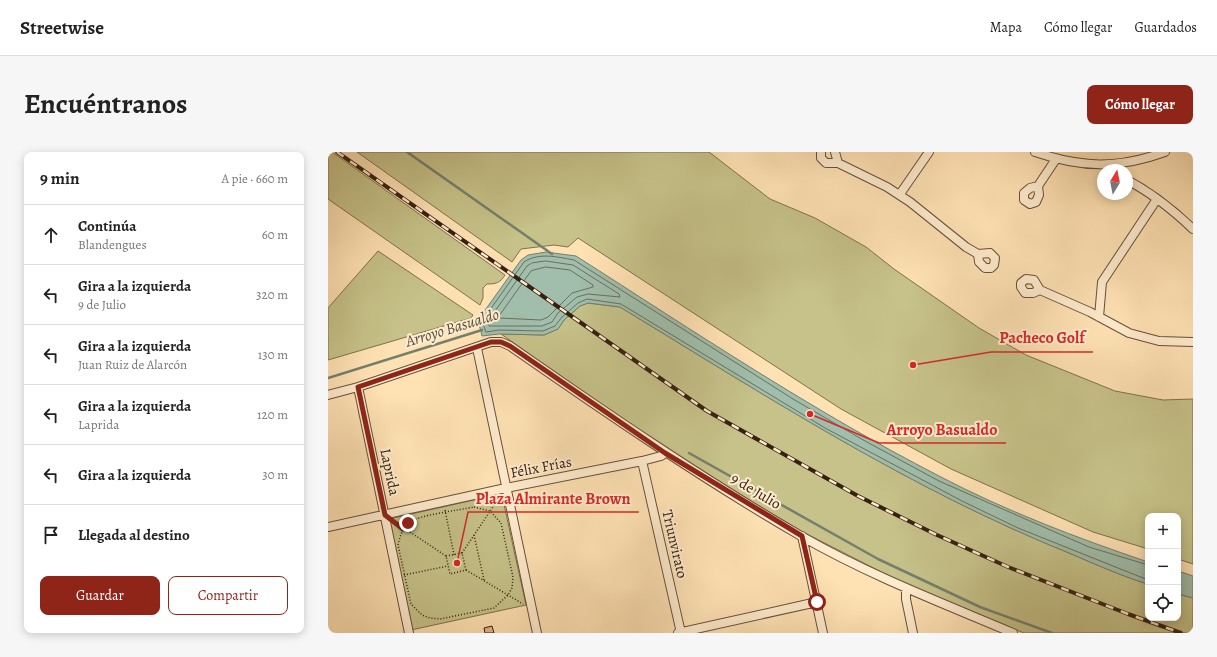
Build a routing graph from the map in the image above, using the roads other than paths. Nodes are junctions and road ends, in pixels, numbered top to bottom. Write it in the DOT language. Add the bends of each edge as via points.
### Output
graph roads {
  1 [pos="821,152"];
  2 [pos="835,152"];
  3 [pos="930,152"];
  4 [pos="1034,152"];
  5 [pos="1165,152"];
  6 [pos="1056,159"];
  7 [pos="838,163"];
  8 [pos="1086,164"];
  9 [pos="1133,164"];
  10 [pos="1097,165"];
  11 [pos="1097,168"];
  12 [pos="1133,184"];
  13 [pos="1038,186"];
  14 [pos="900,194"];
  15 [pos="1157,199"];
  16 [pos="1193,229"];
  17 [pos="978,254"];
  18 [pos="1040,290"];
  19 [pos="1099,317"];
  20 [pos="1193,342"];
  21 [pos="477,348"];
  22 [pos="358,387"];
  23 [pos="328,395"];
  24 [pos="665,453"];
  25 [pos="642,461"];
  26 [pos="506,488"];
  27 [pos="385,515"];
  28 [pos="328,527"];
  29 [pos="802,536"];
  30 [pos="906,588"];
  31 [pos="817,602"];
  32 [pos="409,633"];
  33 [pos="537,633"];
  34 [pos="680,633"];
  35 [pos="823,633"];
  36 [pos="913,633"];
  37 [pos="1013,633"];
  1 -- 7 [label="street" via="821,158 826,163"];
  2 -- 7 [label="street"];
  3 -- 14 [label="street"];
  4 -- 6 [label="street"];
  5 -- 9 [label="street"];
  6 -- 8 [label="street"];
  6 -- 13 [label="street"];
  7 -- 14 [label="street"];
  8 -- 10 [label="street"];
  8 -- 11 [label="street"];
  12 -- 15 [label="street"];
  14 -- 17 [label="street" via="955,239"];
  15 -- 16 [label="street"];
  15 -- 19 [label="street" via="1102,282"];
  18 -- 19 [label="street"];
  19 -- 20 [label="street" via="1142,337 1176,343"];
  21 -- 22 [label="street"];
  21 -- 24 [label="street, 9 de Julio" via="491,342 501,342 510,346"];
  21 -- 26 [label="street"];
  22 -- 23 [label="street"];
  22 -- 27 [label="street, Laprida"];
  24 -- 25 [label="street, Félix Frías"];
  24 -- 29 [label="street, 9 de Julio"];
  25 -- 26 [label="street, Félix Frías"];
  25 -- 34 [label="street, Triunvirato"];
  26 -- 27 [label="street, Félix Frías"];
  26 -- 33 [label="street"];
  27 -- 28 [label="street, Félix Frías"];
  27 -- 32 [label="street, Laprida" via="401,575"];
  29 -- 30 [label="street, 9 de Julio"];
  29 -- 31 [label="street"];
  30 -- 36 [label="street"];
  30 -- 37 [label="street, 9 de Julio"];
  31 -- 34 [label="street"];
  31 -- 35 [label="street"];
}
